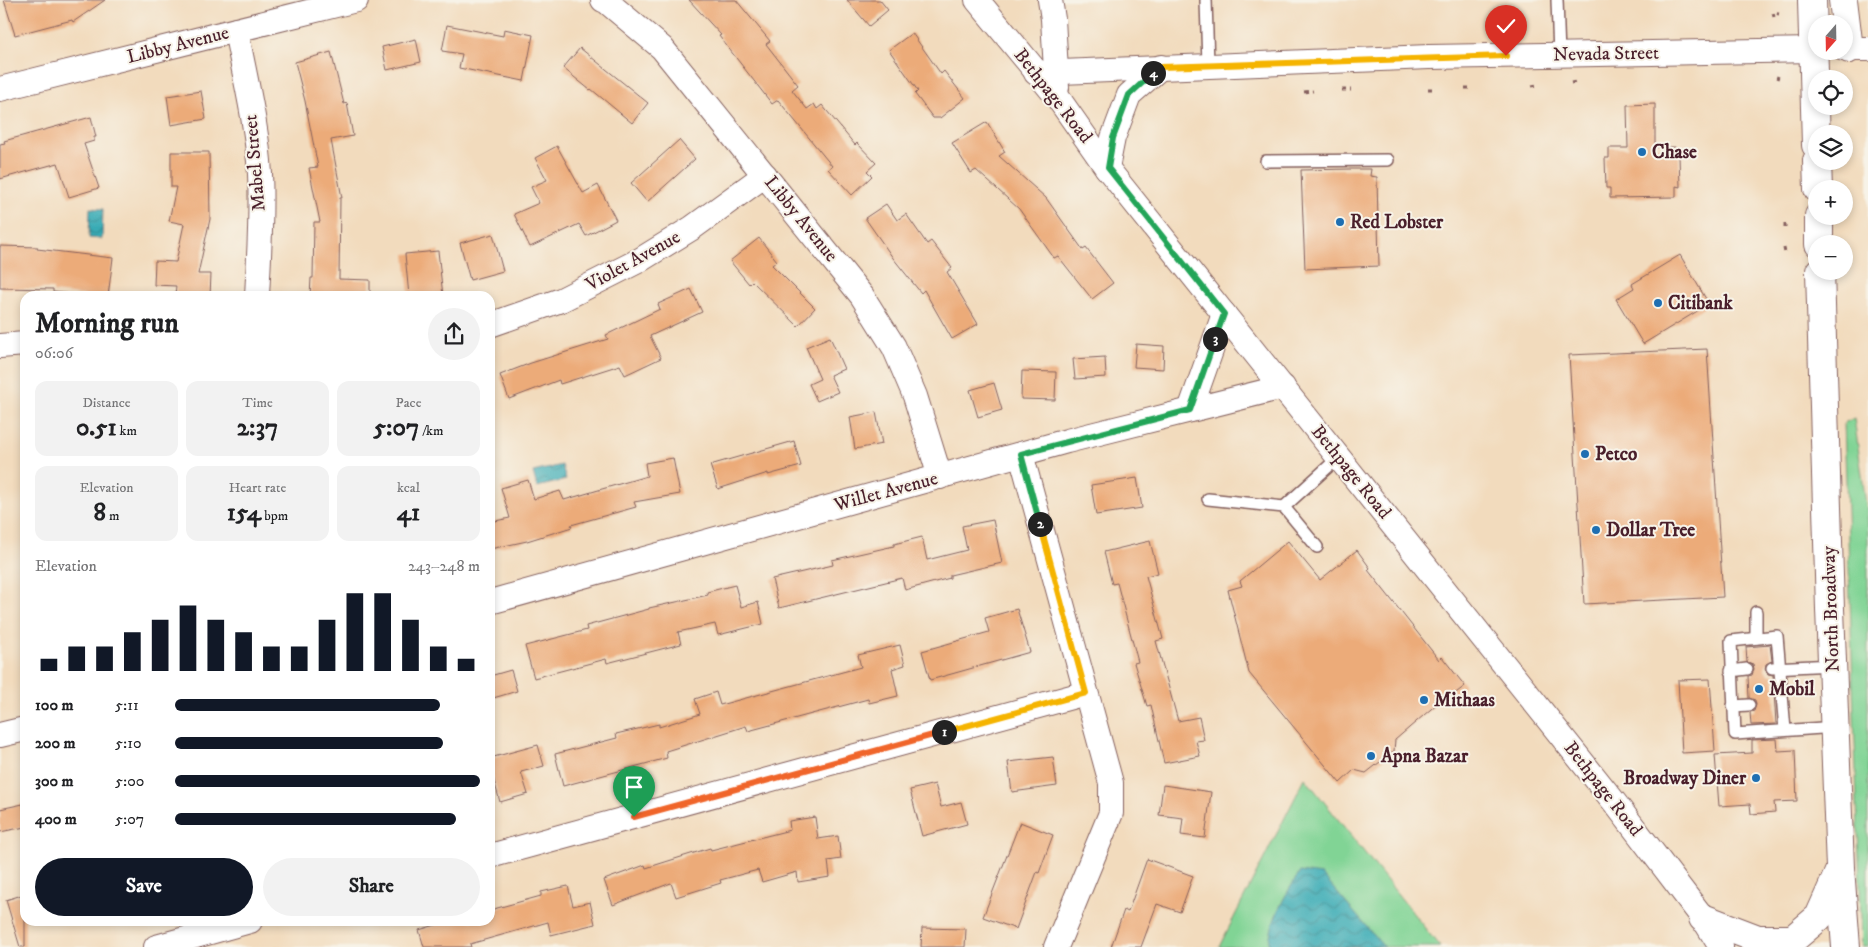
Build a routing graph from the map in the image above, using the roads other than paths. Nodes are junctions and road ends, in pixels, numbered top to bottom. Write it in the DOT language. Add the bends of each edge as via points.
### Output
graph roads {
  1 [pos="356,0"];
  2 [pos="605,0"];
  3 [pos="977,0"];
  4 [pos="1050,0"];
  5 [pos="1206,0"];
  6 [pos="1557,0"];
  7 [pos="1812,0"];
  8 [pos="1843,0"];
  9 [pos="1813,15"];
  10 [pos="236,30"];
  11 [pos="1854,49"];
  12 [pos="1808,50"];
  13 [pos="1559,55"];
  14 [pos="1815,60"];
  15 [pos="1208,66"];
  16 [pos="1161,67"];
  17 [pos="1046,72"];
  18 [pos="0,89"];
  19 [pos="1816,125"];
  20 [pos="1388,160"];
  21 [pos="1266,161"];
  22 [pos="1108,168"];
  23 [pos="765,174"];
  24 [pos="1820,280"];
  25 [pos="257,291"];
  26 [pos="1224,314"];
  27 [pos="495,324"];
  28 [pos="20,344"];
  29 [pos="0,346"];
  30 [pos="1283,387"];
  31 [pos="1190,410"];
  32 [pos="1021,454"];
  33 [pos="1339,457"];
  34 [pos="940,477"];
  35 [pos="1208,499"];
  36 [pos="1284,507"];
  37 [pos="1317,547"];
  38 [pos="495,601"];
  39 [pos="1756,612"];
  40 [pos="1756,638"];
  41 [pos="1833,665"];
  42 [pos="1776,667"];
  43 [pos="1747,669"];
  44 [pos="1731,670"];
  45 [pos="1086,693"];
  46 [pos="1750,705"];
  47 [pos="1733,706"];
  48 [pos="1836,727"];
  49 [pos="20,730"];
  50 [pos="1785,730"];
  51 [pos="0,736"];
  52 [pos="495,855"];
  53 [pos="1840,868"];
  54 [pos="1702,918"];
  55 [pos="232,926"];
  56 [pos="156,947"];
  57 [pos="1056,947"];
  58 [pos="1721,947"];
  59 [pos="1738,947"];
  60 [pos="1846,947"];
  1 -- 10 [label="street, Libby Avenue"];
  2 -- 23 [label="street, Libby Avenue" via="662,48"];
  3 -- 17 [label="street, Bethpage Road"];
  4 -- 17 [label="street" via="1053,19"];
  5 -- 15 [label="lane"];
  6 -- 13 [label="lane"];
  7 -- 9 [label="main road"];
  8 -- 11 [label="main road"];
  10 -- 18 [label="street, Libby Avenue"];
  10 -- 25 [label="street, Mabel Street" via="260,174"];
  12 -- 13 [label="street, Nevada Street"];
  13 -- 15 [label="street, Nevada Street"];
  14 -- 19 [label="main road"];
  15 -- 16 [label="street, Nevada Street"];
  16 -- 17 [label="street, Nevada Street"];
  16 -- 22 [label="street" via="1129,95 1113,138"];
  17 -- 22 [label="street, Bethpage Road" via="1058,98"];
  20 -- 21 [label="lane"];
  22 -- 26 [label="street, Bethpage Road"];
  23 -- 27 [label="street, Violet Avenue" via="692,228 640,260 561,300"];
  23 -- 34 [label="street, Libby Avenue" via="862,296 894,347 916,396"];
  24 -- 41 [label="main road, North Broadway"];
  26 -- 30 [label="street, Bethpage Road"];
  26 -- 31 [label="street"];
  28 -- 29 [label="street"];
  30 -- 31 [label="street, Willet Avenue"];
  30 -- 33 [label="street, Bethpage Road"];
  31 -- 32 [label="street, Willet Avenue"];
  32 -- 34 [label="street, Willet Avenue"];
  32 -- 45 [label="street"];
  33 -- 36 [label="lane"];
  33 -- 54 [label="street, Bethpage Road" via="1615,803"];
  34 -- 38 [label="street, Willet Avenue"];
  35 -- 36 [label="lane"];
  36 -- 37 [label="lane"];
  39 -- 40 [label="lane"];
  40 -- 42 [label="lane" via="1777,636"];
  40 -- 44 [label="lane" via="1731,641"];
  41 -- 42 [label="lane"];
  41 -- 48 [label="main road, North Broadway"];
  42 -- 50 [label="lane"];
  43 -- 44 [label="lane"];
  44 -- 47 [label="lane"];
  45 -- 52 [label="street"];
  45 -- 57 [label="street" via="1111,783 1111,813"];
  46 -- 47 [label="lane"];
  47 -- 50 [label="lane" via="1735,734"];
  48 -- 50 [label="lane"];
  48 -- 53 [label="main road, North Broadway"];
  49 -- 51 [label="street"];
  53 -- 54 [label="main road" via="1819,916 1793,939 1758,939"];
  53 -- 60 [label="main road, North Broadway"];
  54 -- 58 [label="street, Bethpage Road"];
  54 -- 59 [label="main road"];
  55 -- 56 [label="street"];
}
